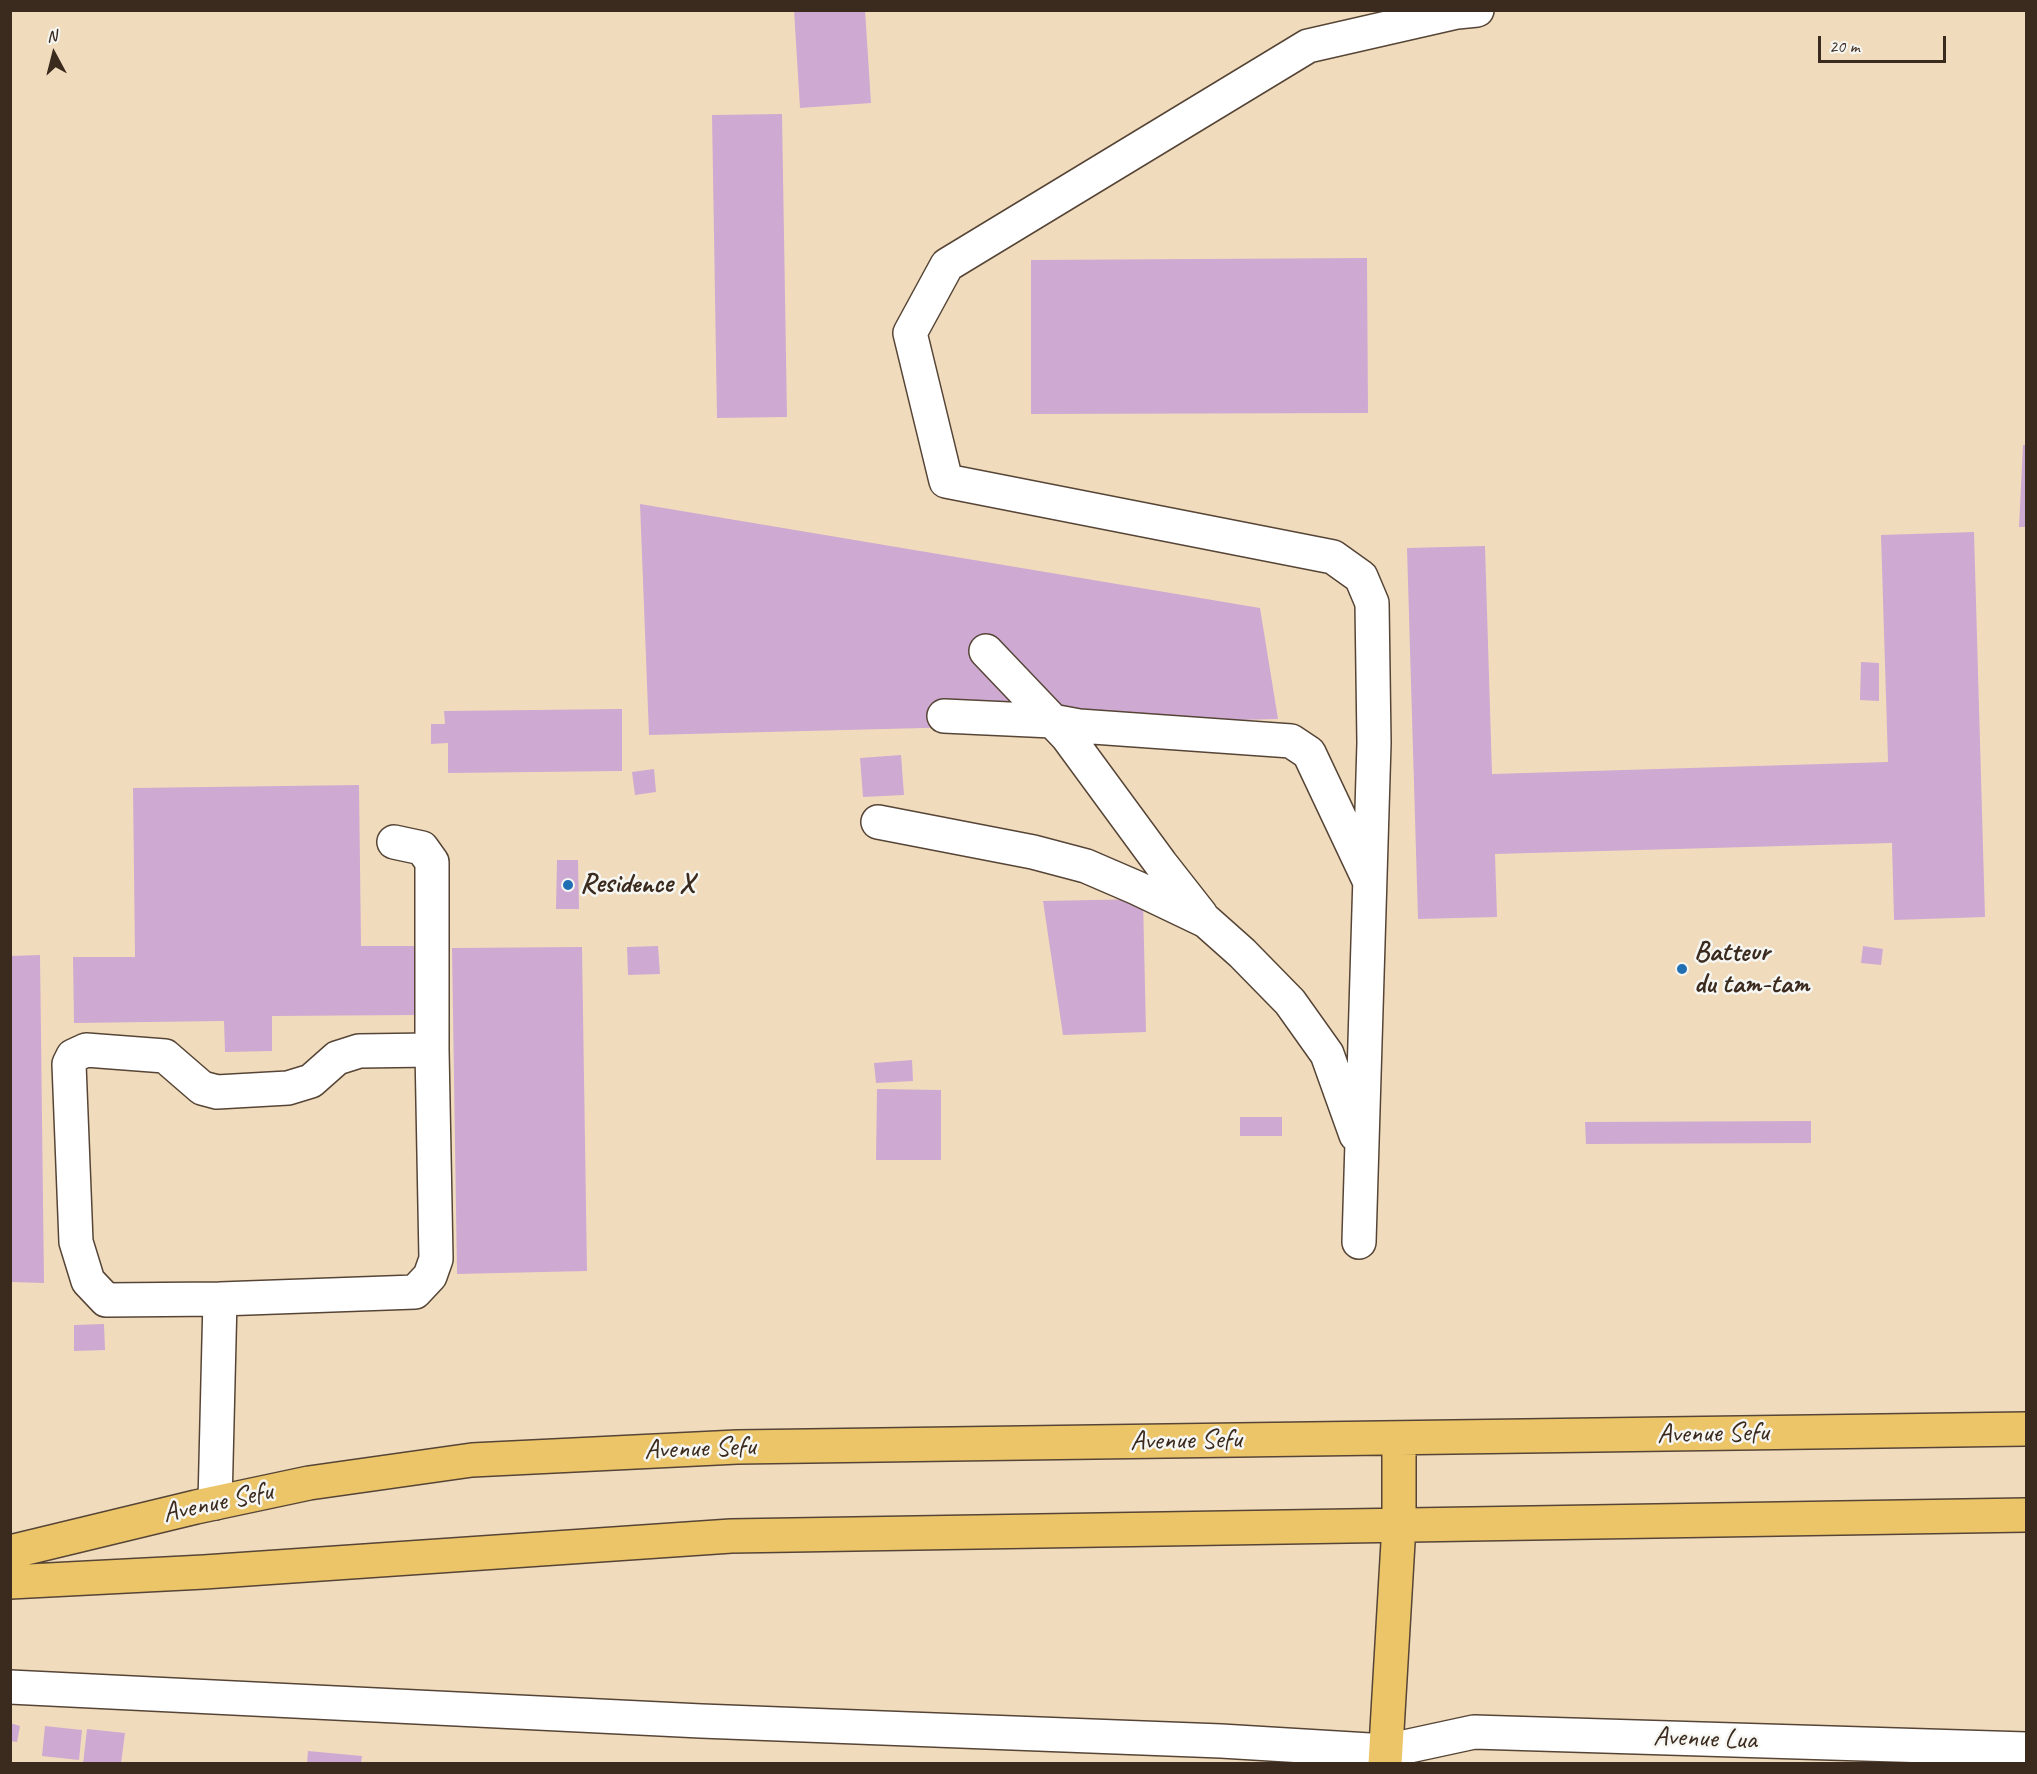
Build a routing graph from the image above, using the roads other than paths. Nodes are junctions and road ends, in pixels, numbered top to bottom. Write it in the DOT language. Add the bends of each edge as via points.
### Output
graph roads {
  1 [pos="1477,10"];
  2 [pos="986,651"];
  3 [pos="944,716"];
  4 [pos="1052,722"];
  5 [pos="878,822"];
  6 [pos="394,842"];
  7 [pos="1370,882"];
  8 [pos="1206,921"];
  9 [pos="432,1050"];
  10 [pos="1362,1153"];
  11 [pos="1359,1242"];
  12 [pos="220,1299"];
  13 [pos="2026,1429"];
  14 [pos="1399,1438"];
  15 [pos="215,1503"];
  16 [pos="2026,1515"];
  17 [pos="1399,1525"];
  18 [pos="10,1551"];
  19 [pos="10,1582"];
  20 [pos="10,1687"];
  21 [pos="2026,1749"];
  22 [pos="1951,1756"];
  23 [pos="1385,1757"];
  1 -- 7 [label="street" via="1308,46 947,265 910,333 946,481 1333,557 1361,577 1372,603 1374,743"];
  2 -- 4 [label="street"];
  3 -- 4 [label="street"];
  4 -- 7 [label="street" via="1291,741 1309,753"];
  4 -- 8 [label="street" via="1067,736"];
  5 -- 8 [label="street" via="1086,866"];
  6 -- 9 [label="street" via="422,848 432,862"];
  7 -- 10 [label="street"];
  8 -- 10 [label="street" via="1290,1002 1327,1054"];
  9 -- 12 [label="street" via="436,1259 430,1276 415,1292"];
  9 -- 12 [label="street" via="359,1051 337,1058 311,1081 288,1088 217,1092 202,1089 165,1056 86,1050 74,1056 69,1064 76,1242 88,1281 106,1300"];
  10 -- 11 [label="street"];
  12 -- 15 [label="street"];
  13 -- 14 [label="main road, Avenue Sefu"];
  14 -- 15 [label="main road, Avenue Sefu" via="737,1447 471,1460 309,1483"];
  14 -- 17 [label="main road"];
  15 -- 18 [label="main road, Avenue Sefu"];
  16 -- 17 [label="main road, Avenue Sefu"];
  17 -- 19 [label="main road, Avenue Sefu" via="731,1536"];
  17 -- 23 [label="main road"];
  20 -- 23 [label="street, Avenue Lua" via="701,1721 1221,1741"];
  21 -- 22 [label="street, Avenue Lua"];
  22 -- 23 [label="street, Avenue Lua" via="1474,1732"];
}
